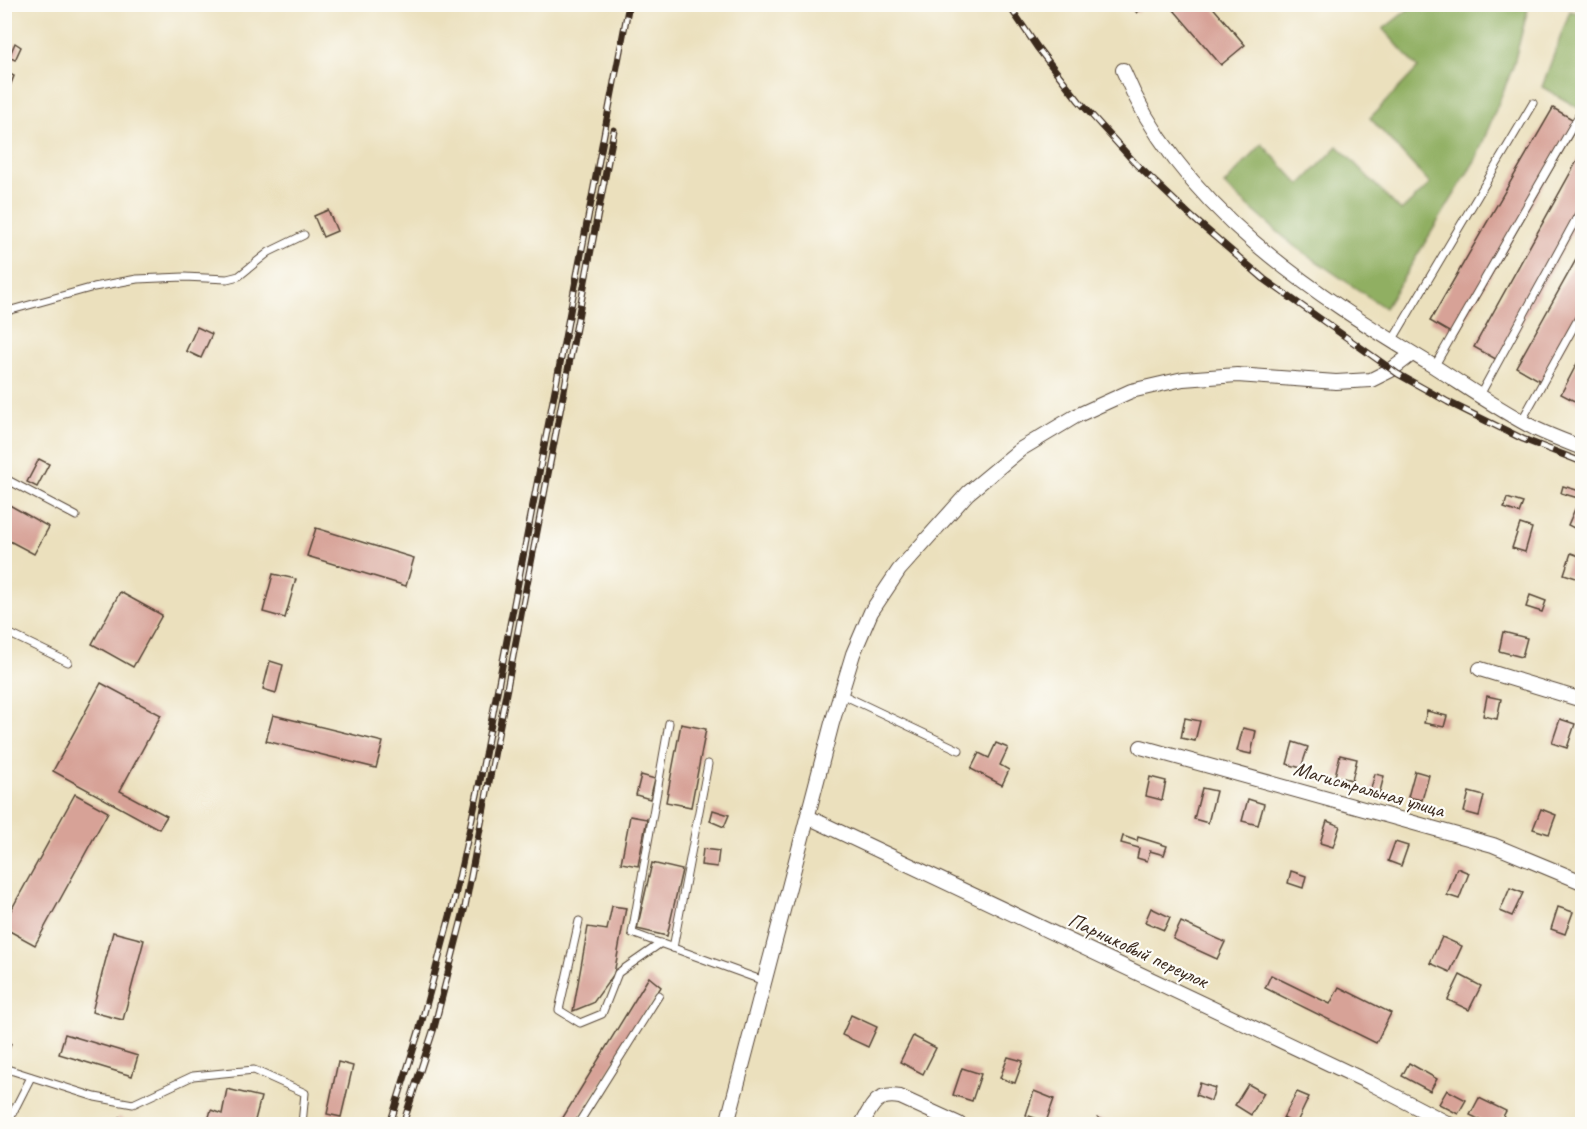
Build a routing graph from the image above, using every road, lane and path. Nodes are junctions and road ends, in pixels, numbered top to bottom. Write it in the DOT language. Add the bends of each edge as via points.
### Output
graph roads {
  1 [pos="1123,70"];
  2 [pos="1533,103"];
  3 [pos="1582,110"];
  4 [pos="1582,208"];
  5 [pos="304,235"];
  6 [pos="4,312"];
  7 [pos="1582,312"];
  8 [pos="1392,341"];
  9 [pos="1412,354"];
  10 [pos="1434,367"];
  11 [pos="1480,395"];
  12 [pos="1522,420"];
  13 [pos="1581,444"];
  14 [pos="4,478"];
  15 [pos="76,516"];
  16 [pos="4,631"];
  17 [pos="68,662"];
  18 [pos="1480,669"];
  19 [pos="841,694"];
  20 [pos="1582,700"];
  21 [pos="669,723"];
  22 [pos="1141,747"];
  23 [pos="959,750"];
  24 [pos="708,764"];
  25 [pos="808,817"];
  26 [pos="1582,882"];
  27 [pos="579,921"];
  28 [pos="660,943"];
  29 [pos="673,948"];
  30 [pos="764,981"];
  31 [pos="659,995"];
  32 [pos="4,1068"];
  33 [pos="31,1077"];
  34 [pos="7,1125"];
  35 [pos="302,1125"];
  36 [pos="578,1125"];
  37 [pos="726,1125"];
  38 [pos="862,1125"];
  39 [pos="958,1125"];
  40 [pos="1449,1125"];
  1 -- 8 [label="street" via="1153,129 1185,173 1227,219 1286,268"];
  2 -- 8 [label="lane"];
  3 -- 10 [label="lane"];
  4 -- 11 [label="lane"];
  5 -- 6 [label="lane" via="269,252 239,276 137,279"];
  7 -- 12 [label="lane"];
  8 -- 9 [label="street"];
  9 -- 10 [label="street"];
  9 -- 19 [label="street" via="1371,380 1336,382 1237,375 1183,379 1131,391 1039,438 968,493 899,570 871,612"];
  10 -- 11 [label="street"];
  11 -- 12 [label="street"];
  12 -- 13 [label="street" via="1536,429"];
  14 -- 15 [label="lane"];
  16 -- 17 [label="lane"];
  18 -- 20 [label="street"];
  19 -- 23 [label="lane"];
  19 -- 25 [label="street"];
  21 -- 28 [label="lane" via="632,933"];
  22 -- 26 [label="street, Магистральная улица" via="1493,845"];
  24 -- 29 [label="lane"];
  25 -- 30 [label="street"];
  25 -- 40 [label="street, Парниковый переулок" via="1370,1083"];
  27 -- 28 [label="lane" via="559,1010 580,1023 602,1014 618,973"];
  28 -- 29 [label="lane"];
  29 -- 30 [label="lane"];
  30 -- 37 [label="street"];
  31 -- 36 [label="lane"];
  32 -- 33 [label="lane"];
  33 -- 34 [label="lane"];
  33 -- 35 [label="lane" via="133,1104 193,1076 254,1070 305,1093"];
  38 -- 39 [label="street" via="877,1100 892,1096"];
}
